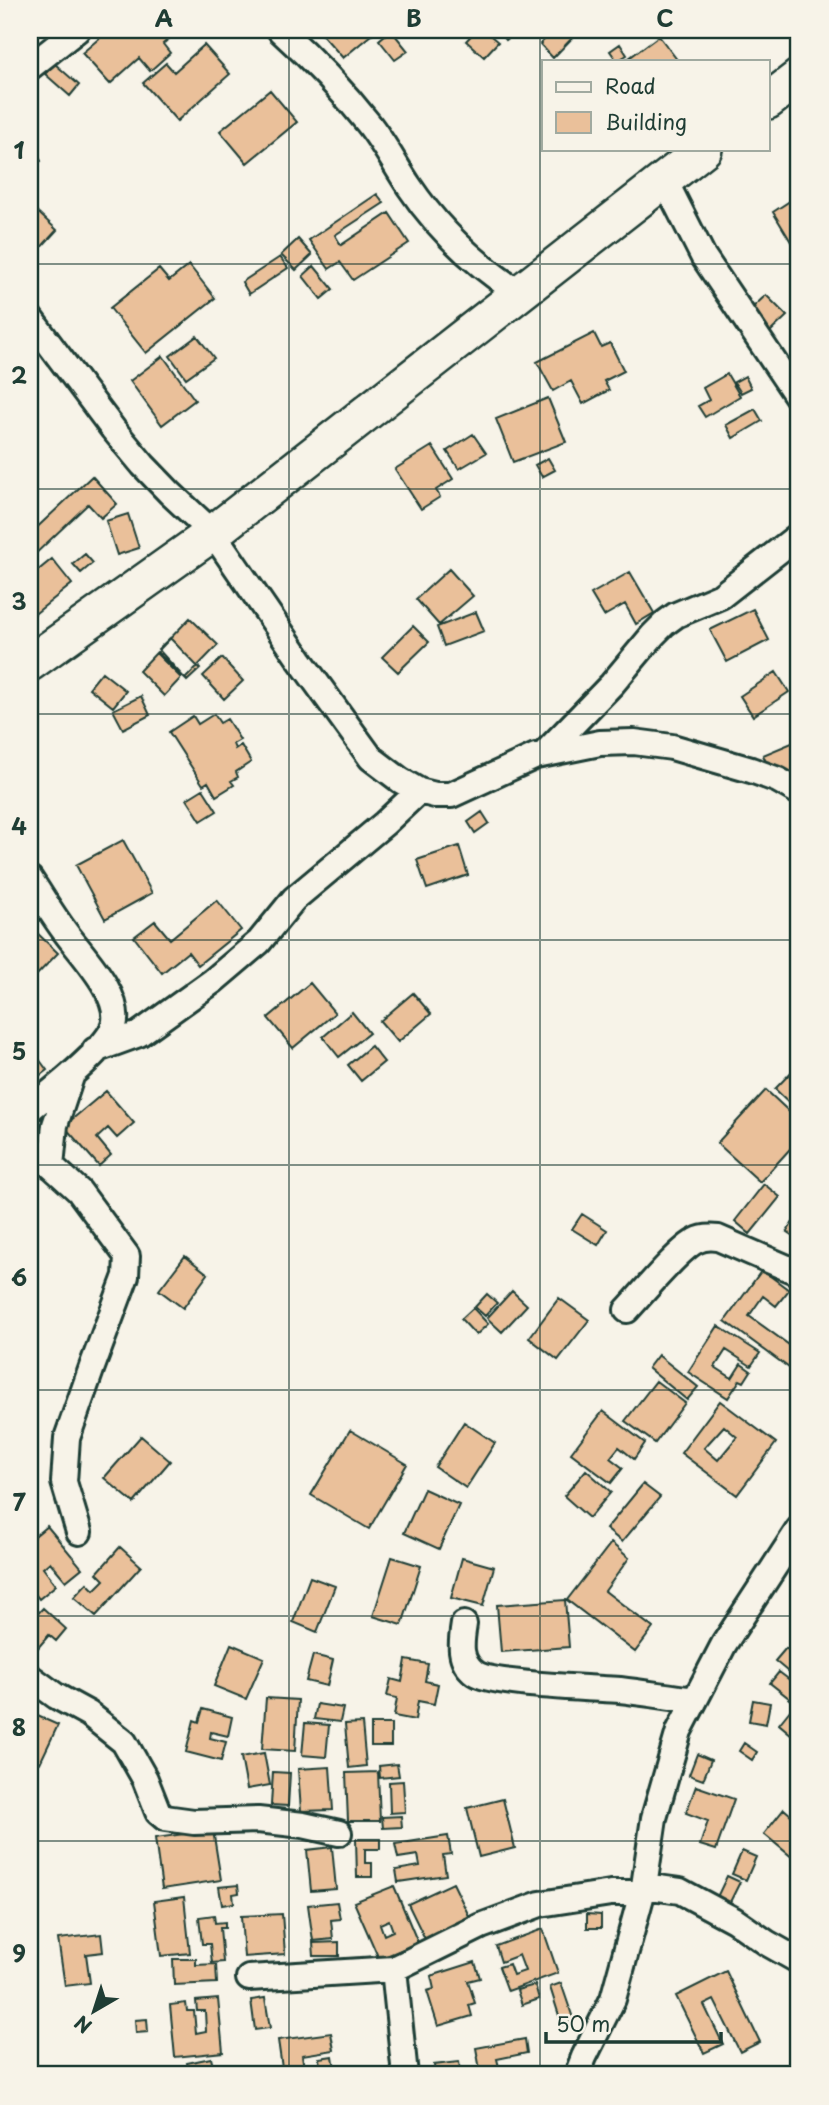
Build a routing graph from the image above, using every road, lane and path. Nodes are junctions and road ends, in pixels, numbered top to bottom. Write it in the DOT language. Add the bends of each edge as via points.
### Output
graph roads {
  1 [pos="77,30"];
  2 [pos="280,30"];
  3 [pos="30,66"];
  4 [pos="799,77"];
  5 [pos="770,99"];
  6 [pos="703,150"];
  7 [pos="664,179"];
  8 [pos="519,293"];
  9 [pos="30,318"];
  10 [pos="799,399"];
  11 [pos="213,533"];
  12 [pos="799,535"];
  13 [pos="30,663"];
  14 [pos="544,754"];
  15 [pos="419,791"];
  16 [pos="799,792"];
  17 [pos="30,879"];
  18 [pos="95,1051"];
  19 [pos="72,1074"];
  20 [pos="30,1109"];
  21 [pos="30,1149"];
  22 [pos="51,1166"];
  23 [pos="799,1273"];
  24 [pos="628,1310"];
  25 [pos="799,1529"];
  26 [pos="79,1532"];
  27 [pos="464,1624"];
  28 [pos="30,1677"];
  29 [pos="695,1700"];
  30 [pos="339,1833"];
  31 [pos="643,1890"];
  32 [pos="799,1961"];
  33 [pos="394,1969"];
  34 [pos="249,1978"];
  35 [pos="405,2075"];
  36 [pos="577,2075"];
  1 -- 3 [label="street"];
  2 -- 8 [label="street" via="367,121 408,185 445,230"];
  4 -- 5 [label="street"];
  6 -- 7 [label="street"];
  7 -- 8 [label="street"];
  7 -- 10 [label="street" via="702,256"];
  8 -- 11 [label="street"];
  9 -- 11 [label="street" via="143,465"];
  11 -- 13 [label="street"];
  11 -- 15 [label="street" via="371,758"];
  12 -- 14 [label="street" via="720,596 665,623"];
  14 -- 15 [label="street" via="451,795"];
  14 -- 16 [label="street" via="600,743 672,747 751,770"];
  15 -- 18 [label="street" via="294,899 259,942 213,981 139,1034"];
  17 -- 18 [label="street" via="113,1002 114,1025"];
  18 -- 19 [label="street"];
  19 -- 20 [label="street"];
  19 -- 22 [label="street" via="55,1125"];
  21 -- 22 [label="street"];
  22 -- 26 [label="street" via="79,1191 127,1256 126,1276 67,1438 65,1482"];
  23 -- 24 [label="street" via="708,1237 694,1241"];
  25 -- 29 [label="street" via="724,1644"];
  27 -- 29 [label="street" via="460,1643 464,1662 477,1675"];
  28 -- 30 [label="street" via="124,1742 165,1818 258,1820"];
  29 -- 31 [label="street" via="679,1731 654,1818"];
  31 -- 32 [label="street" via="680,1891"];
  31 -- 33 [label="street" via="540,1904 481,1926"];
  31 -- 36 [label="street" via="613,1999"];
  33 -- 34 [label="street"];
  33 -- 35 [label="street"];
}
